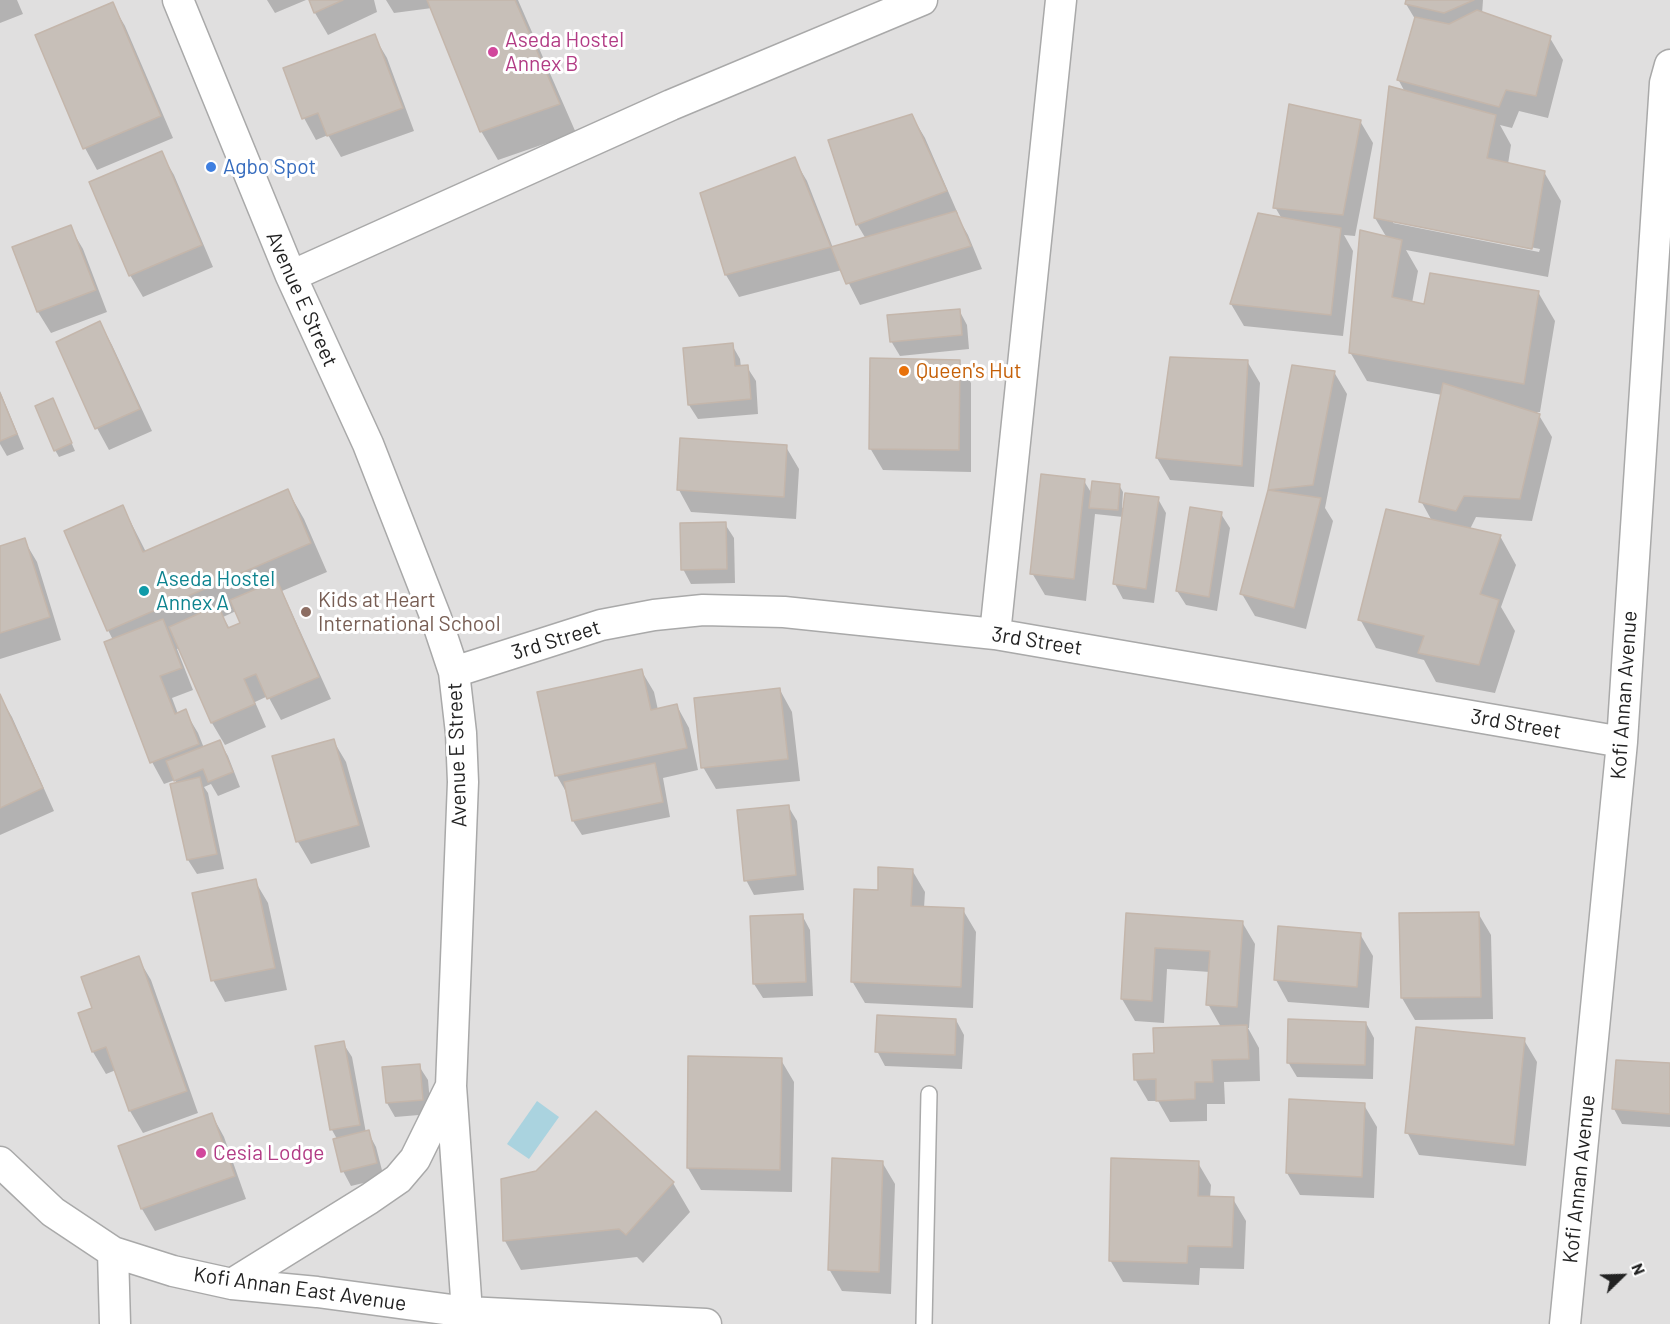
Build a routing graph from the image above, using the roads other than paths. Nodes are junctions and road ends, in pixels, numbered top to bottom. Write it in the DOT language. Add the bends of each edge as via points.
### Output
graph roads {
  1 [pos="178,0"];
  2 [pos="922,0"];
  3 [pos="1061,0"];
  4 [pos="1670,65"];
  5 [pos="1661,270"];
  6 [pos="291,276"];
  7 [pos="995,634"];
  8 [pos="454,672"];
  9 [pos="1622,742"];
  10 [pos="451,1086"];
  11 [pos="930,1094"];
  12 [pos="0,1162"];
  13 [pos="113,1252"];
  14 [pos="232,1284"];
  15 [pos="467,1312"];
  16 [pos="115,1324"];
  17 [pos="706,1324"];
  18 [pos="924,1324"];
  19 [pos="1565,1324"];
  1 -- 6 [label="street, Avenue E Street"];
  2 -- 6 [label="street" via="671,105"];
  3 -- 7 [label="street"];
  4 -- 5 [label="street, Kofi Annan Avenue" via="1665,83"];
  5 -- 9 [label="street, Kofi Annan Avenue"];
  6 -- 8 [label="street, Avenue E Street" via="368,444"];
  7 -- 8 [label="street, 3rd Street" via="784,612 703,610 601,626"];
  7 -- 9 [label="street, 3rd Street"];
  8 -- 10 [label="street, Avenue E Street" via="463,782"];
  9 -- 19 [label="street, Kofi Annan Avenue"];
  10 -- 14 [label="street" via="415,1159 398,1179"];
  10 -- 15 [label="street, Avenue E Street"];
  11 -- 18 [label="lane"];
  12 -- 13 [label="street, Kofi Annan East Avenue" via="53,1212"];
  13 -- 14 [label="street, Kofi Annan East Avenue"];
  13 -- 16 [label="street"];
  14 -- 15 [label="street, Kofi Annan East Avenue"];
  15 -- 17 [label="street, Kofi Annan East Avenue"];
}
